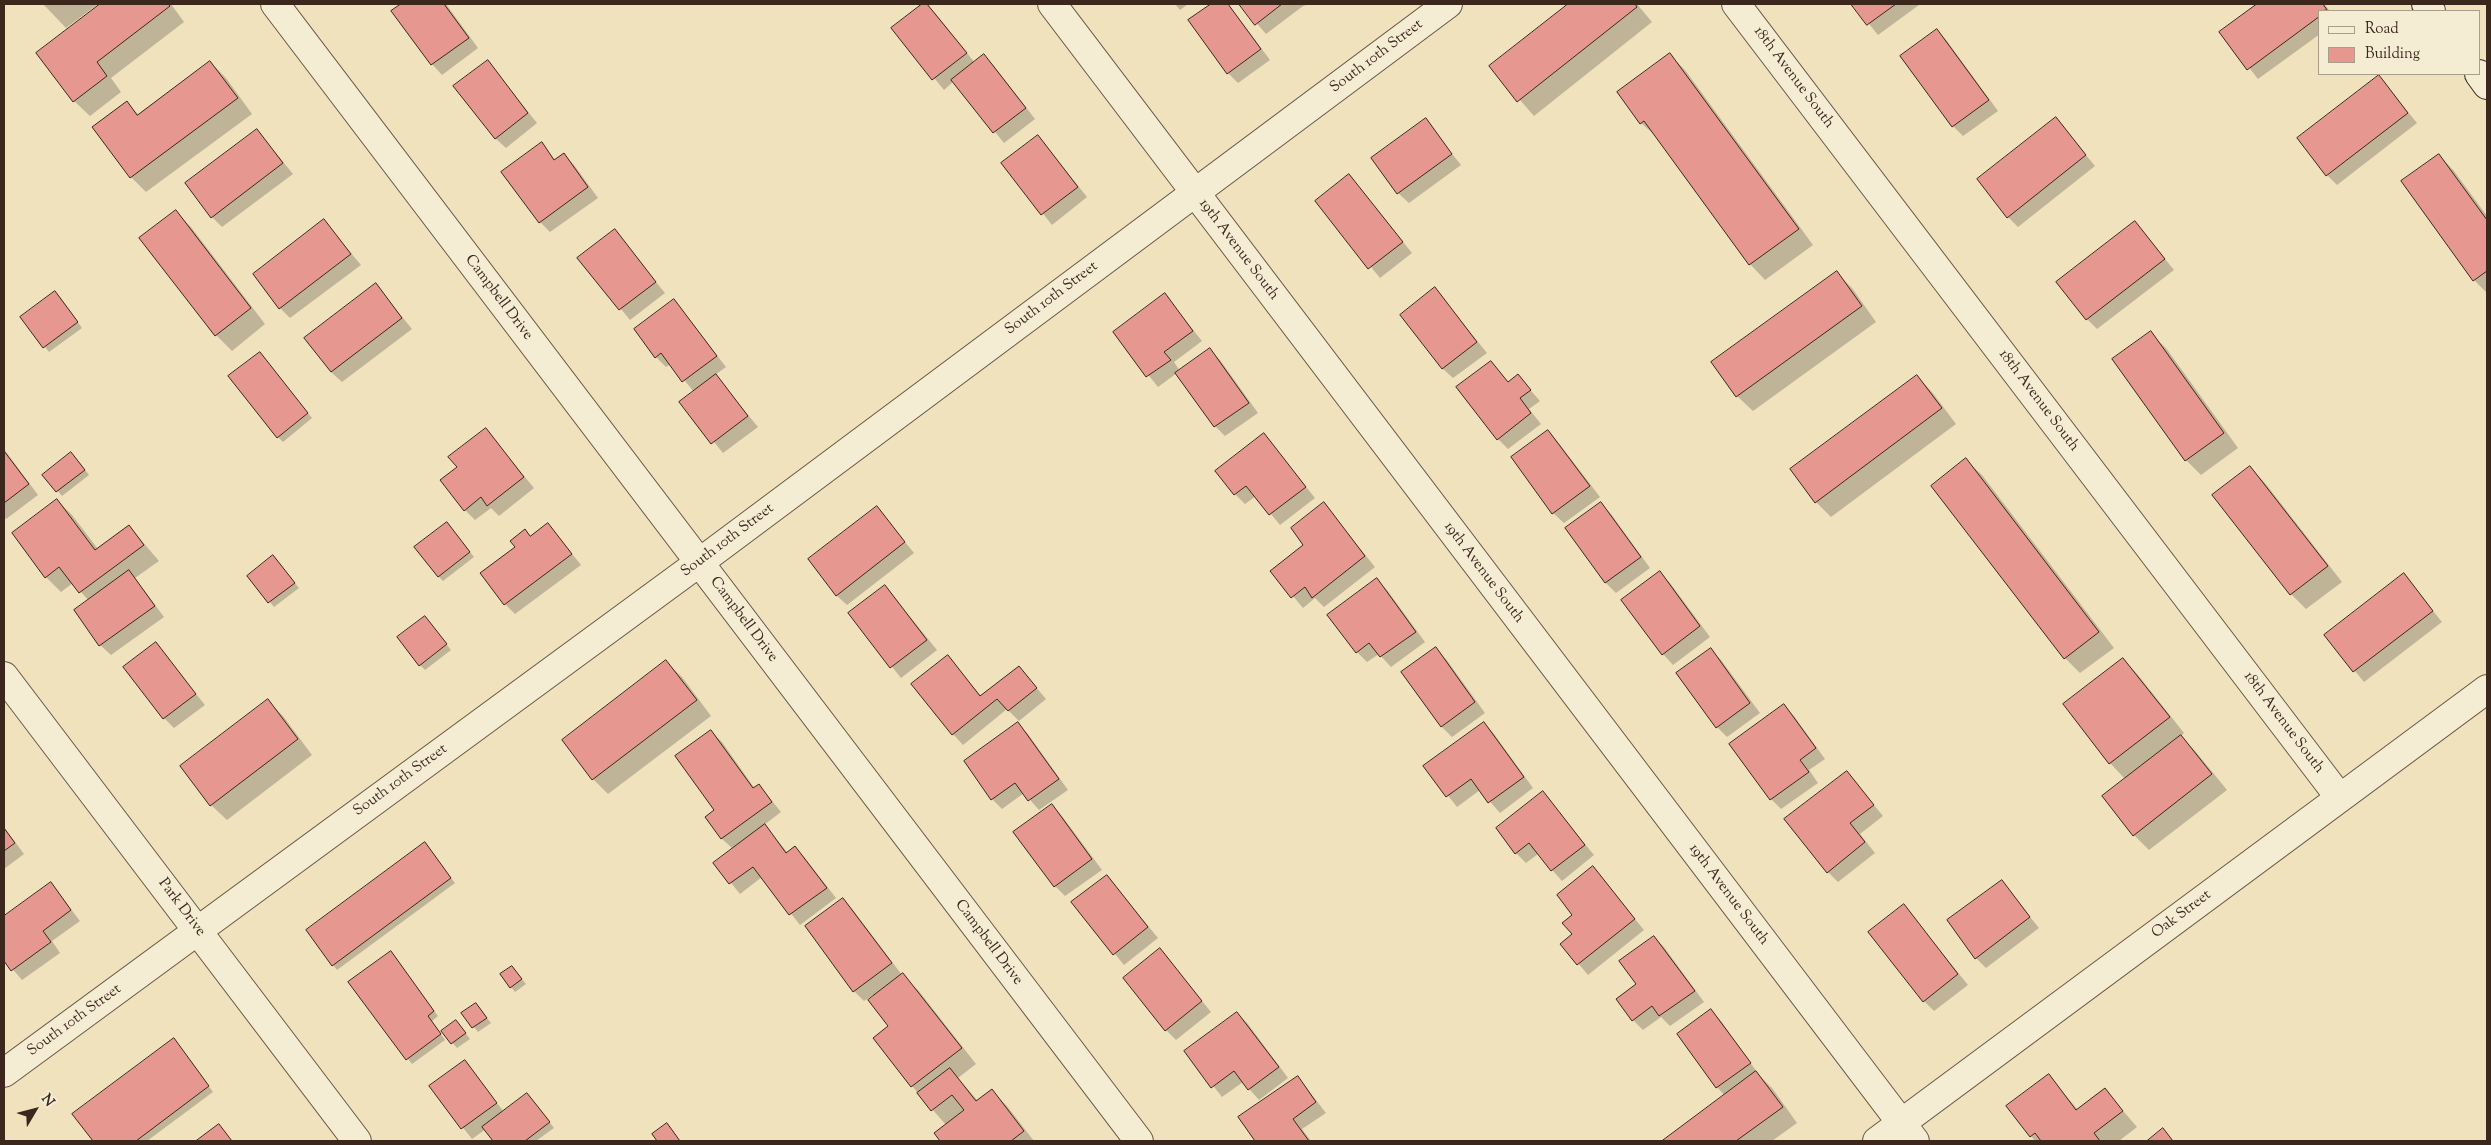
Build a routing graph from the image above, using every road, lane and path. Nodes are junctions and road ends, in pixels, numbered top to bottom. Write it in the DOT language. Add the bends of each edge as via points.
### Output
graph roads {
  1 [pos="275,4"];
  2 [pos="1052,4"];
  3 [pos="1448,4"];
  4 [pos="1736,4"];
  5 [pos="2479,75"];
  6 [pos="2487,85"];
  7 [pos="1194,192"];
  8 [pos="700,562"];
  9 [pos="4,676"];
  10 [pos="2487,689"];
  11 [pos="2340,798"];
  12 [pos="197,931"];
  13 [pos="4,1073"];
  14 [pos="1908,1132"];
  15 [pos="357,1141"];
  16 [pos="1138,1141"];
  17 [pos="1878,1141"];
  1 -- 8 [label="street, Campbell Drive"];
  2 -- 7 [label="street, 19th Avenue South"];
  3 -- 7 [label="street, South 10th Street"];
  4 -- 11 [label="street, 18th Avenue South"];
  5 -- 6 [label="street"];
  7 -- 8 [label="street, South 10th Street"];
  7 -- 14 [label="street, 19th Avenue South"];
  8 -- 12 [label="street, South 10th Street"];
  8 -- 16 [label="street, Campbell Drive"];
  9 -- 12 [label="street, Park Drive"];
  10 -- 11 [label="street, Oak Street"];
  11 -- 14 [label="street, Oak Street"];
  12 -- 13 [label="street, South 10th Street"];
  12 -- 15 [label="street, Park Drive"];
  14 -- 17 [label="street, Oak Street"];
}
